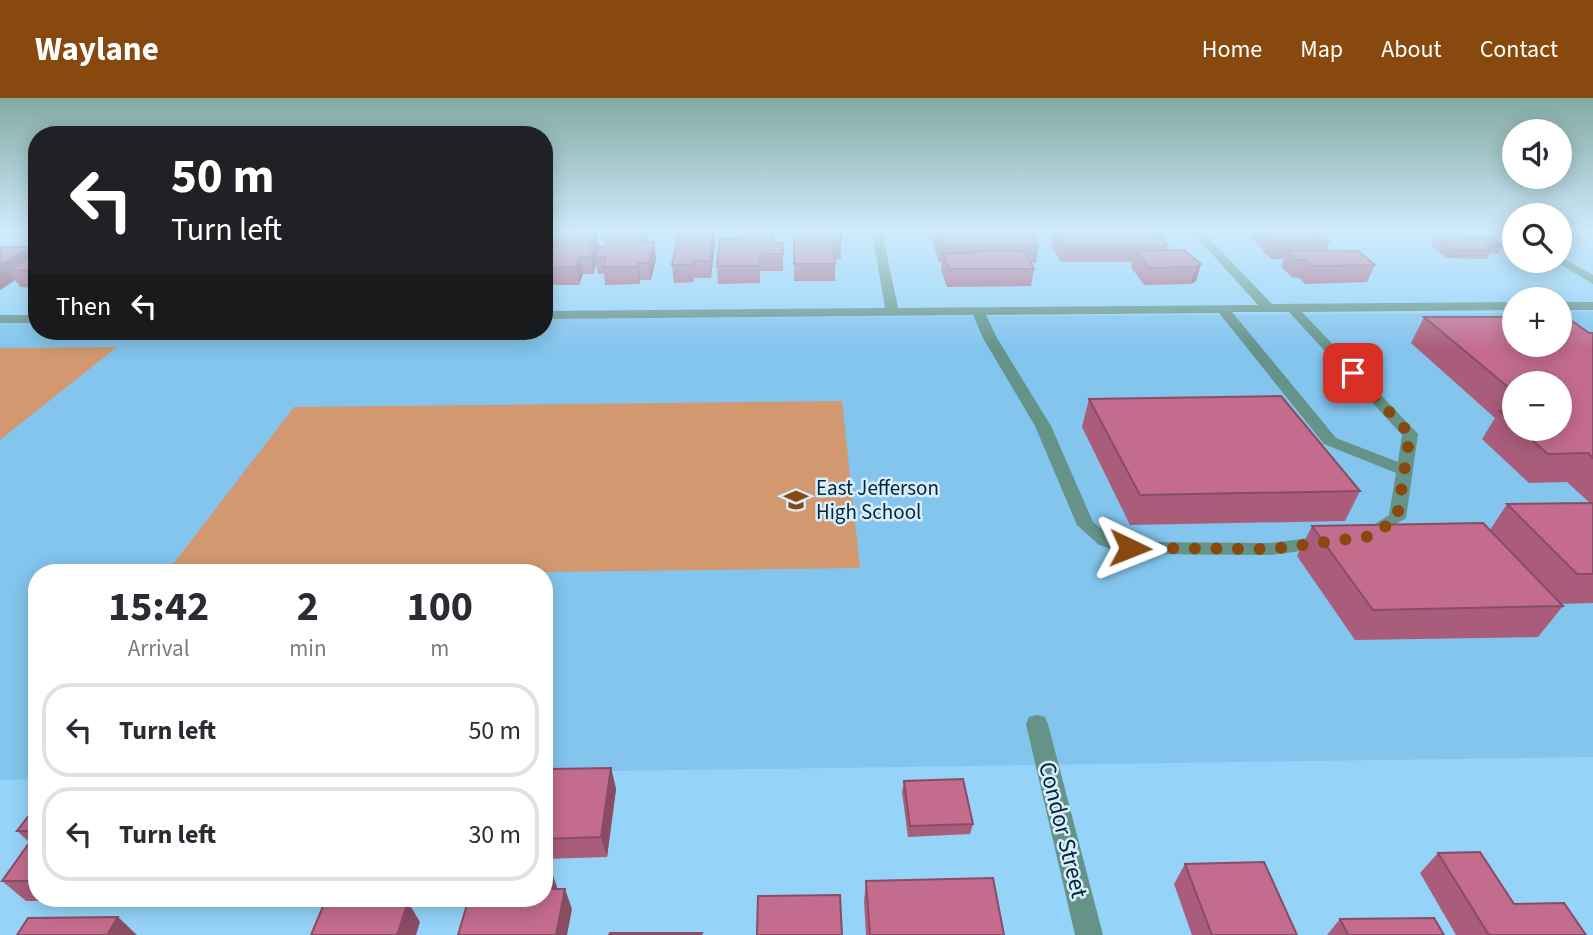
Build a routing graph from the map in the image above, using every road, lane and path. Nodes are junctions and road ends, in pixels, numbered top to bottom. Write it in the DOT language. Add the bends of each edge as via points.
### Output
graph roads {
  1 [pos="884,271"];
  2 [pos="1233,271"];
  3 [pos="1502,306"];
  4 [pos="1572,306"];
  5 [pos="1593,306"];
  6 [pos="1268,308"];
  7 [pos="1292,308"];
  8 [pos="1223,309"];
  9 [pos="978,311"];
  10 [pos="892,312"];
  11 [pos="553,315"];
  12 [pos="0,319"];
  13 [pos="28,319"];
  14 [pos="1404,470"];
  15 [pos="1037,724"];
  16 [pos="1088,935"];
  1 -- 10 [label="street"];
  2 -- 6 [label="street"];
  3 -- 7 [label="street"];
  4 -- 5 [label="street"];
  6 -- 7 [label="street"];
  6 -- 8 [label="street"];
  7 -- 14 [label="street" via="1410,434"];
  8 -- 9 [label="street"];
  8 -- 14 [label="street" via="1330,441"];
  9 -- 10 [label="street"];
  9 -- 14 [label="street" via="1043,426 1086,525 1105,541 1130,548 1271,549 1372,536 1397,518"];
  10 -- 11 [label="street"];
  12 -- 13 [label="street"];
  15 -- 16 [label="street, Condor Street"];
}
